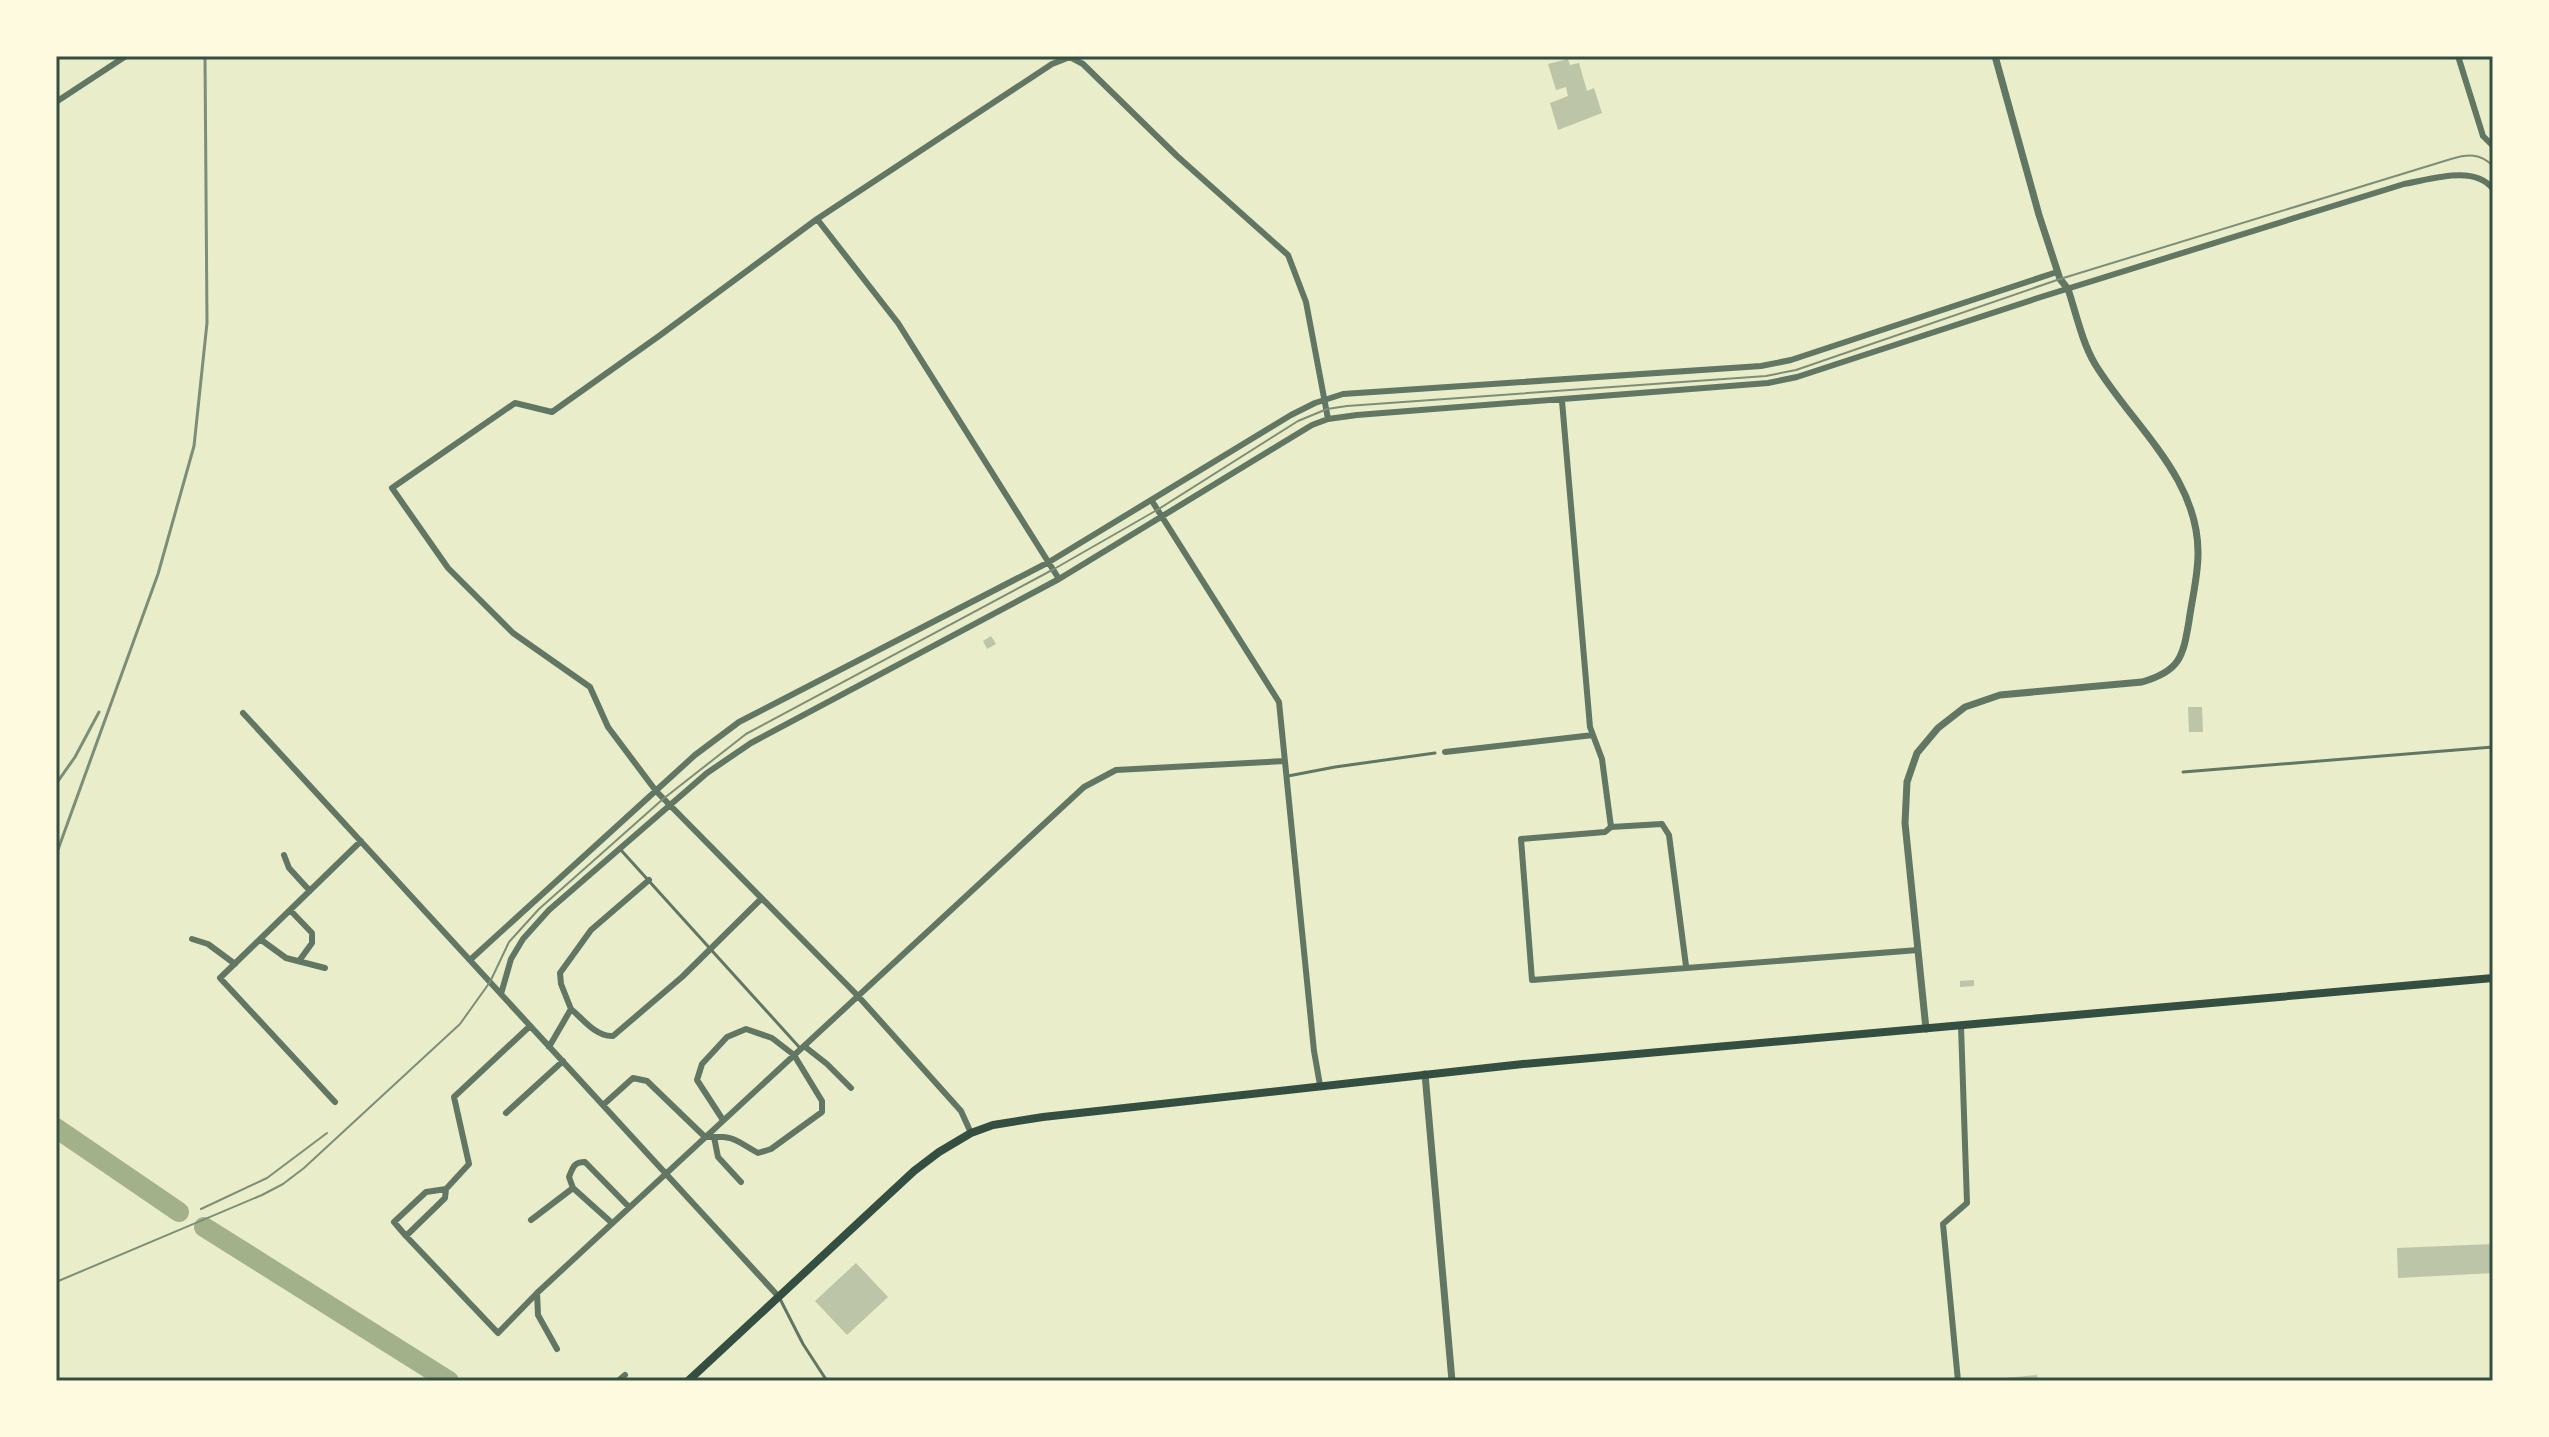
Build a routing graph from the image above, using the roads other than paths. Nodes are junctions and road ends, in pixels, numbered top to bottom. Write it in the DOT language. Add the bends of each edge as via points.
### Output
graph roads {
  1 [pos="126,56"];
  2 [pos="1995,56"];
  3 [pos="2458,56"];
  4 [pos="1070,57"];
  5 [pos="56,102"];
  6 [pos="2493,146"];
  7 [pos="2493,189"];
  8 [pos="817,219"];
  9 [pos="2057,272"];
  10 [pos="2068,289"];
  11 [pos="1326,399"];
  12 [pos="1562,401"];
  13 [pos="1328,419"];
  14 [pos="1152,501"];
  15 [pos="1163,518"];
  16 [pos="1049,562"];
  17 [pos="1059,579"];
  18 [pos="243,713"];
  19 [pos="1593,735"];
  20 [pos="2493,747"];
  21 [pos="1445,752"];
  22 [pos="1435,753"];
  23 [pos="1285,761"];
  24 [pos="2183,772"];
  25 [pos="1288,776"];
  26 [pos="656,791"];
  27 [pos="669,805"];
  28 [pos="1611,827"];
  29 [pos="361,841"];
  30 [pos="620,849"];
  31 [pos="284,855"];
  32 [pos="649,880"];
  33 [pos="310,891"];
  34 [pos="761,899"];
  35 [pos="290,910"];
  36 [pos="192,939"];
  37 [pos="260,939"];
  38 [pos="710,949"];
  39 [pos="1918,950"];
  40 [pos="470,960"];
  41 [pos="299,961"];
  42 [pos="235,964"];
  43 [pos="1686,966"];
  44 [pos="325,968"];
  45 [pos="2493,978"];
  46 [pos="501,994"];
  47 [pos="858,996"];
  48 [pos="571,1009"];
  49 [pos="530,1026"];
  50 [pos="1961,1026"];
  51 [pos="1926,1029"];
  52 [pos="549,1047"];
  53 [pos="799,1050"];
  54 [pos="563,1061"];
  55 [pos="1425,1074"];
  56 [pos="1320,1085"];
  57 [pos="851,1088"];
  58 [pos="335,1102"];
  59 [pos="603,1105"];
  60 [pos="506,1113"];
  61 [pos="723,1120"];
  62 [pos="971,1133"];
  63 [pos="705,1137"];
  64 [pos="714,1137"];
  65 [pos="666,1174"];
  66 [pos="741,1182"];
  67 [pos="573,1188"];
  68 [pos="446,1189"];
  69 [pos="629,1207"];
  70 [pos="531,1220"];
  71 [pos="612,1223"];
  72 [pos="406,1236"];
  73 [pos="537,1293"];
  74 [pos="779,1297"];
  75 [pos="557,1349"];
  76 [pos="625,1375"];
  77 [pos="618,1381"];
  78 [pos="688,1381"];
  79 [pos="827,1381"];
  80 [pos="1452,1381"];
  81 [pos="1958,1381"];
  1 -- 5 [label="street"];
  2 -- 9 [label="street"];
  3 -- 6 [label="street" via="2483,136"];
  4 -- 8 [label="street"];
  4 -- 11 [label="street" via="1288,255 1306,302"];
  7 -- 10 [label="street" via="2476,178 2458,176 2404,184"];
  8 -- 16 [label="street" via="898,323"];
  8 -- 26 [label="street" via="552,412 515,403 392,488 448,568 513,633 590,687 608,727"];
  9 -- 10 [label="street"];
  9 -- 11 [label="street" via="1761,366"];
  10 -- 12 [label="street" via="1797,377"];
  10 -- 39 [label="street" via="2094,362 2179,480 2189,502 2198,552 2188,626 2180,661 2159,677 2000,695 1965,707 1917,753 1907,782 1905,823"];
  11 -- 13 [label="street"];
  11 -- 14 [label="street" via="1280,421"];
  12 -- 13 [label="street"];
  12 -- 19 [label="street"];
  13 -- 15 [label="street" via="1291,436"];
  14 -- 15 [label="street"];
  14 -- 16 [label="street"];
  15 -- 17 [label="street"];
  15 -- 23 [label="street" via="1279,702"];
  16 -- 17 [label="street"];
  16 -- 26 [label="street" via="739,722"];
  17 -- 27 [label="street" via="751,743"];
  18 -- 29 [label="street"];
  19 -- 21 [label="street"];
  19 -- 28 [label="street" via="1602,759"];
  20 -- 24 [label="lane"];
  22 -- 25 [label="lane"];
  23 -- 25 [label="street"];
  23 -- 47 [label="street" via="1116,770 1105,775 1084,787"];
  25 -- 56 [label="street"];
  26 -- 27 [label="street"];
  26 -- 40 [label="street"];
  27 -- 30 [label="street"];
  27 -- 34 [label="street"];
  28 -- 43 [label="street" via="1662,824 1669,835"];
  28 -- 43 [label="street" via="1605,832 1521,839 1532,980"];
  29 -- 33 [label="street"];
  29 -- 40 [label="street"];
  30 -- 32 [label="lane"];
  30 -- 46 [label="street" via="523,939"];
  31 -- 33 [label="street"];
  32 -- 38 [label="lane"];
  32 -- 48 [label="street" via="591,930 560,973"];
  33 -- 35 [label="street"];
  34 -- 38 [label="street"];
  34 -- 47 [label="street"];
  35 -- 37 [label="street"];
  35 -- 41 [label="street" via="312,933 312,943"];
  36 -- 42 [label="street"];
  37 -- 41 [label="street"];
  37 -- 42 [label="street"];
  38 -- 48 [label="street" via="613,1036 597,1032"];
  38 -- 53 [label="lane"];
  39 -- 43 [label="street"];
  39 -- 51 [label="street"];
  40 -- 46 [label="street"];
  41 -- 44 [label="street"];
  42 -- 58 [label="street" via="220,978"];
  45 -- 50 [label="main road"];
  46 -- 49 [label="street"];
  47 -- 53 [label="street"];
  47 -- 62 [label="street" via="961,1111"];
  48 -- 52 [label="street"];
  49 -- 52 [label="street"];
  49 -- 68 [label="street" via="454,1097 469,1164"];
  50 -- 51 [label="main road"];
  50 -- 81 [label="street" via="1967,1203 1943,1224"];
  51 -- 55 [label="main road"];
  52 -- 54 [label="street"];
  53 -- 57 [label="street" via="827,1064"];
  53 -- 61 [label="street"];
  53 -- 61 [label="street" via="746,1029 727,1037 702,1064 697,1080"];
  53 -- 64 [label="street" via="822,1112 758,1153 741,1141"];
  54 -- 59 [label="street"];
  54 -- 60 [label="street"];
  55 -- 56 [label="main road"];
  55 -- 80 [label="street"];
  56 -- 62 [label="main road" via="1033,1118"];
  59 -- 63 [label="street" via="633,1078 647,1081"];
  59 -- 65 [label="street"];
  61 -- 63 [label="street"];
  62 -- 74 [label="main road" via="914,1171"];
  63 -- 64 [label="street"];
  63 -- 65 [label="street"];
  64 -- 66 [label="street" via="718,1157"];
  65 -- 69 [label="street"];
  65 -- 74 [label="street"];
  67 -- 69 [label="street" via="573,1166 585,1162"];
  67 -- 70 [label="street"];
  67 -- 71 [label="street"];
  68 -- 72 [label="street" via="445,1198"];
  68 -- 72 [label="street" via="426,1192 394,1222"];
  69 -- 71 [label="street"];
  71 -- 73 [label="street"];
  72 -- 73 [label="street" via="498,1333"];
  73 -- 75 [label="street" via="538,1315"];
  74 -- 78 [label="main road"];
  74 -- 79 [label="lane"];
  76 -- 77 [label="street"];
}
